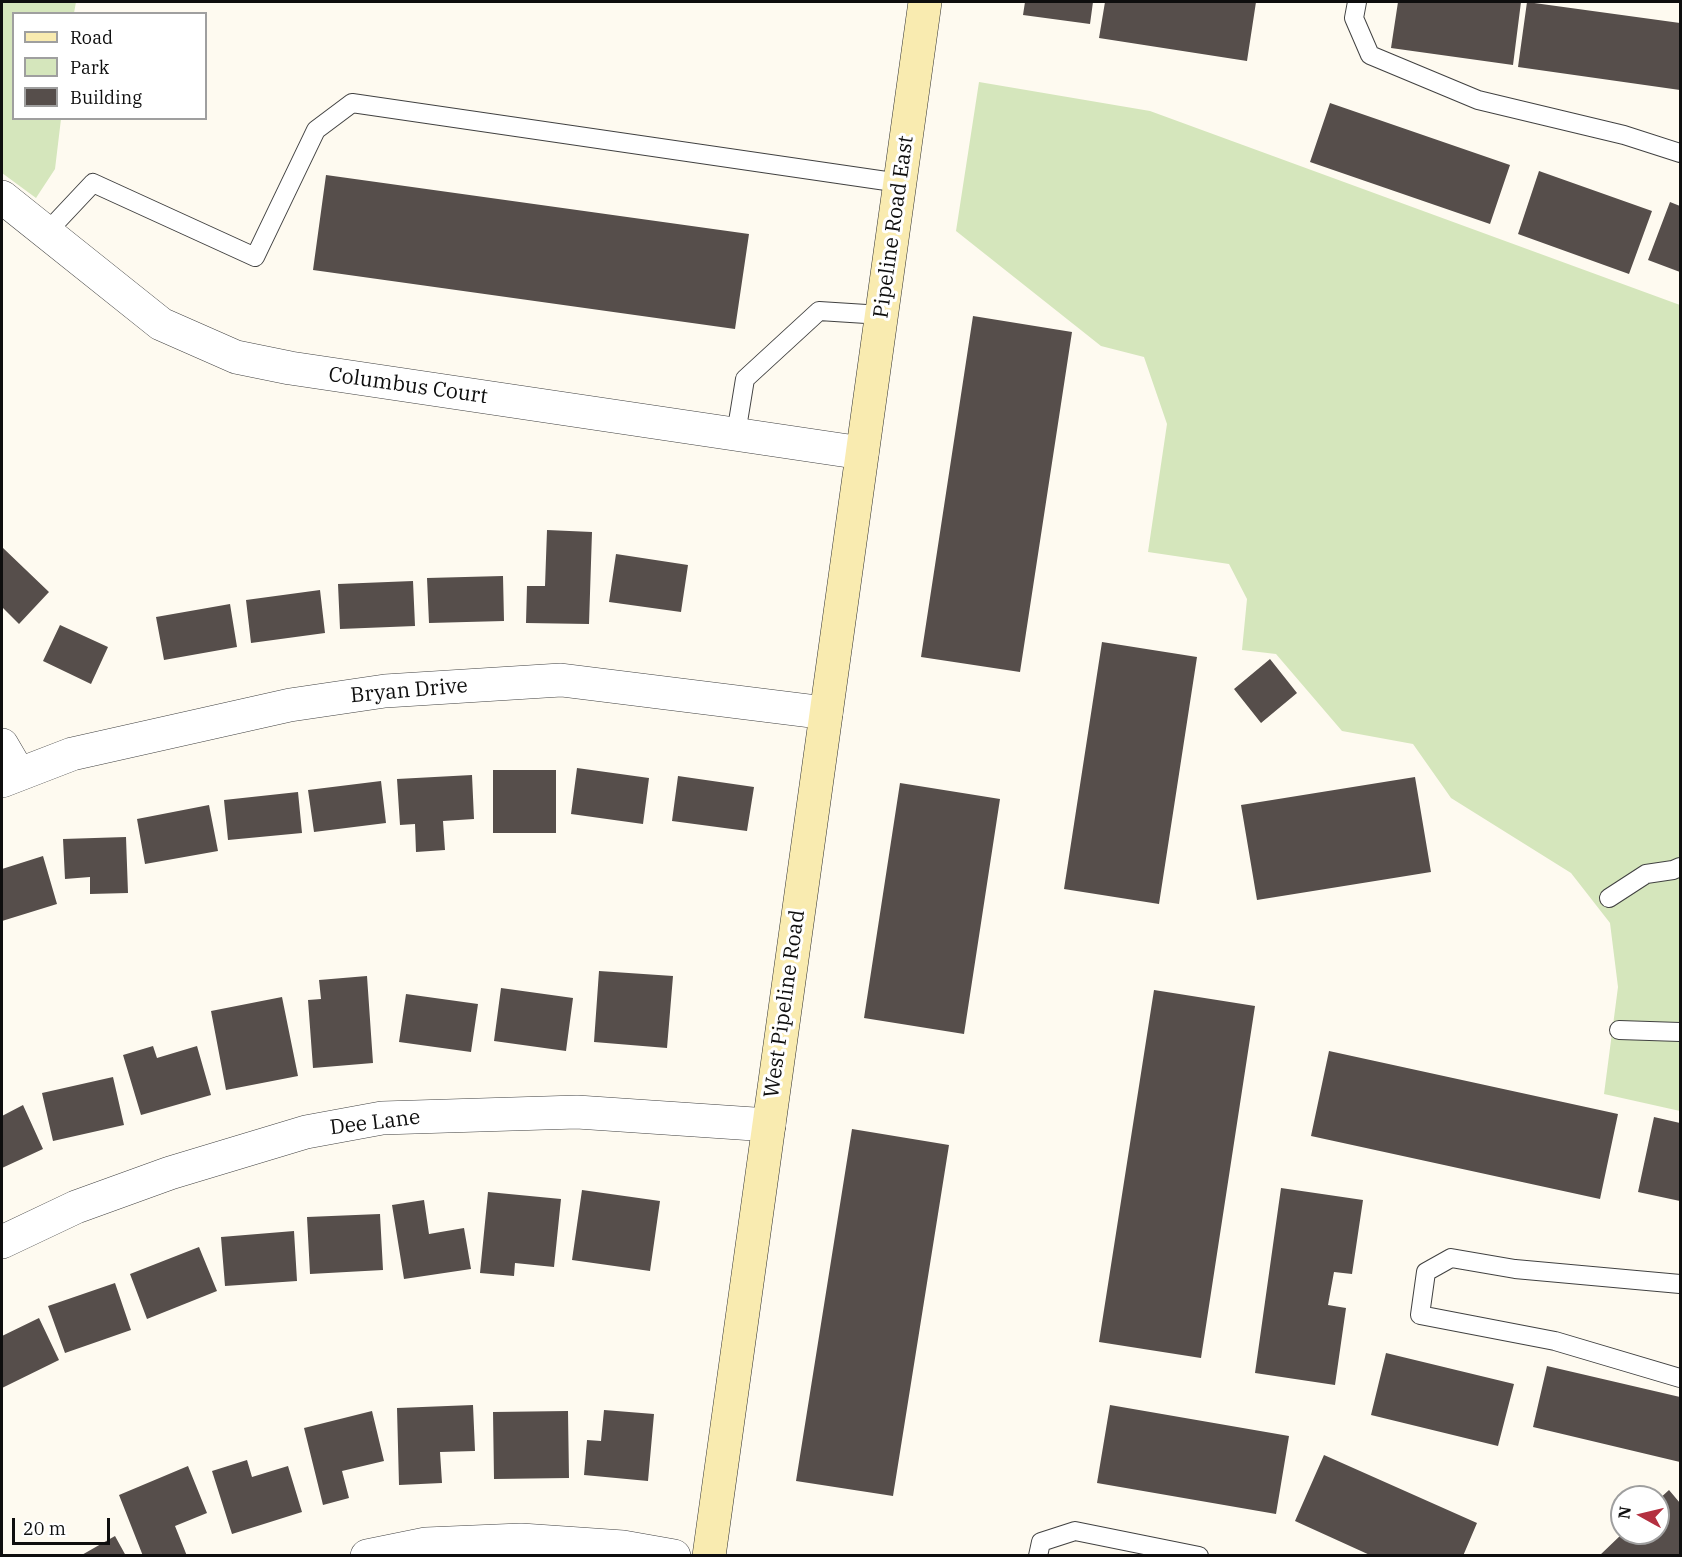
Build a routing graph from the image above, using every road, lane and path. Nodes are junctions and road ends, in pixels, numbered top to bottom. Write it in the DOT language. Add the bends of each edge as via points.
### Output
graph roads {
  1 [pos="925,2"];
  2 [pos="1357,2"];
  3 [pos="1680,153"];
  4 [pos="900,183"];
  5 [pos="2,197"];
  6 [pos="46,233"];
  7 [pos="882,315"];
  8 [pos="736,434"];
  9 [pos="862,453"];
  10 [pos="826,713"];
  11 [pos="2,745"];
  12 [pos="10,778"];
  13 [pos="1680,867"];
  14 [pos="1609,898"];
  15 [pos="1619,1030"];
  16 [pos="1680,1032"];
  17 [pos="768,1125"];
  18 [pos="2,1242"];
  19 [pos="1680,1284"];
  20 [pos="1680,1378"];
  21 [pos="367,1556"];
  22 [pos="674,1556"];
  23 [pos="708,1556"];
  24 [pos="1038,1556"];
  25 [pos="1199,1556"];
  1 -- 4 [label="main road, Pipeline Road East"];
  2 -- 3 [label="lane" via="1354,18 1370,55 1478,100 1624,135"];
  4 -- 6 [label="lane" via="352,103 316,130 255,257 93,183"];
  4 -- 7 [label="main road, Pipeline Road East"];
  5 -- 6 [label="street, Columbus Court"];
  6 -- 8 [label="street, Columbus Court" via="161,324 236,357"];
  7 -- 8 [label="lane" via="819,311 745,378"];
  7 -- 9 [label="main road, Pipeline Road East"];
  8 -- 9 [label="street, Columbus Court"];
  9 -- 10 [label="main road, West Pipeline Road"];
  10 -- 12 [label="street, Bryan Drive" via="561,680 385,691 290,705 72,754"];
  10 -- 17 [label="main road, West Pipeline Road"];
  11 -- 12 [label="street"];
  13 -- 14 [label="lane" via="1646,874"];
  15 -- 16 [label="lane"];
  17 -- 18 [label="street, Dee Lane" via="577,1112 382,1118 306,1132 170,1173 76,1207"];
  17 -- 23 [label="main road, West Pipeline Road"];
  19 -- 20 [label="lane" via="1515,1269 1451,1258 1426,1272 1420,1316 1555,1341"];
  21 -- 22 [label="street" via="426,1544 521,1540 623,1547"];
  24 -- 25 [label="lane" via="1041,1542 1075,1531"];
}
